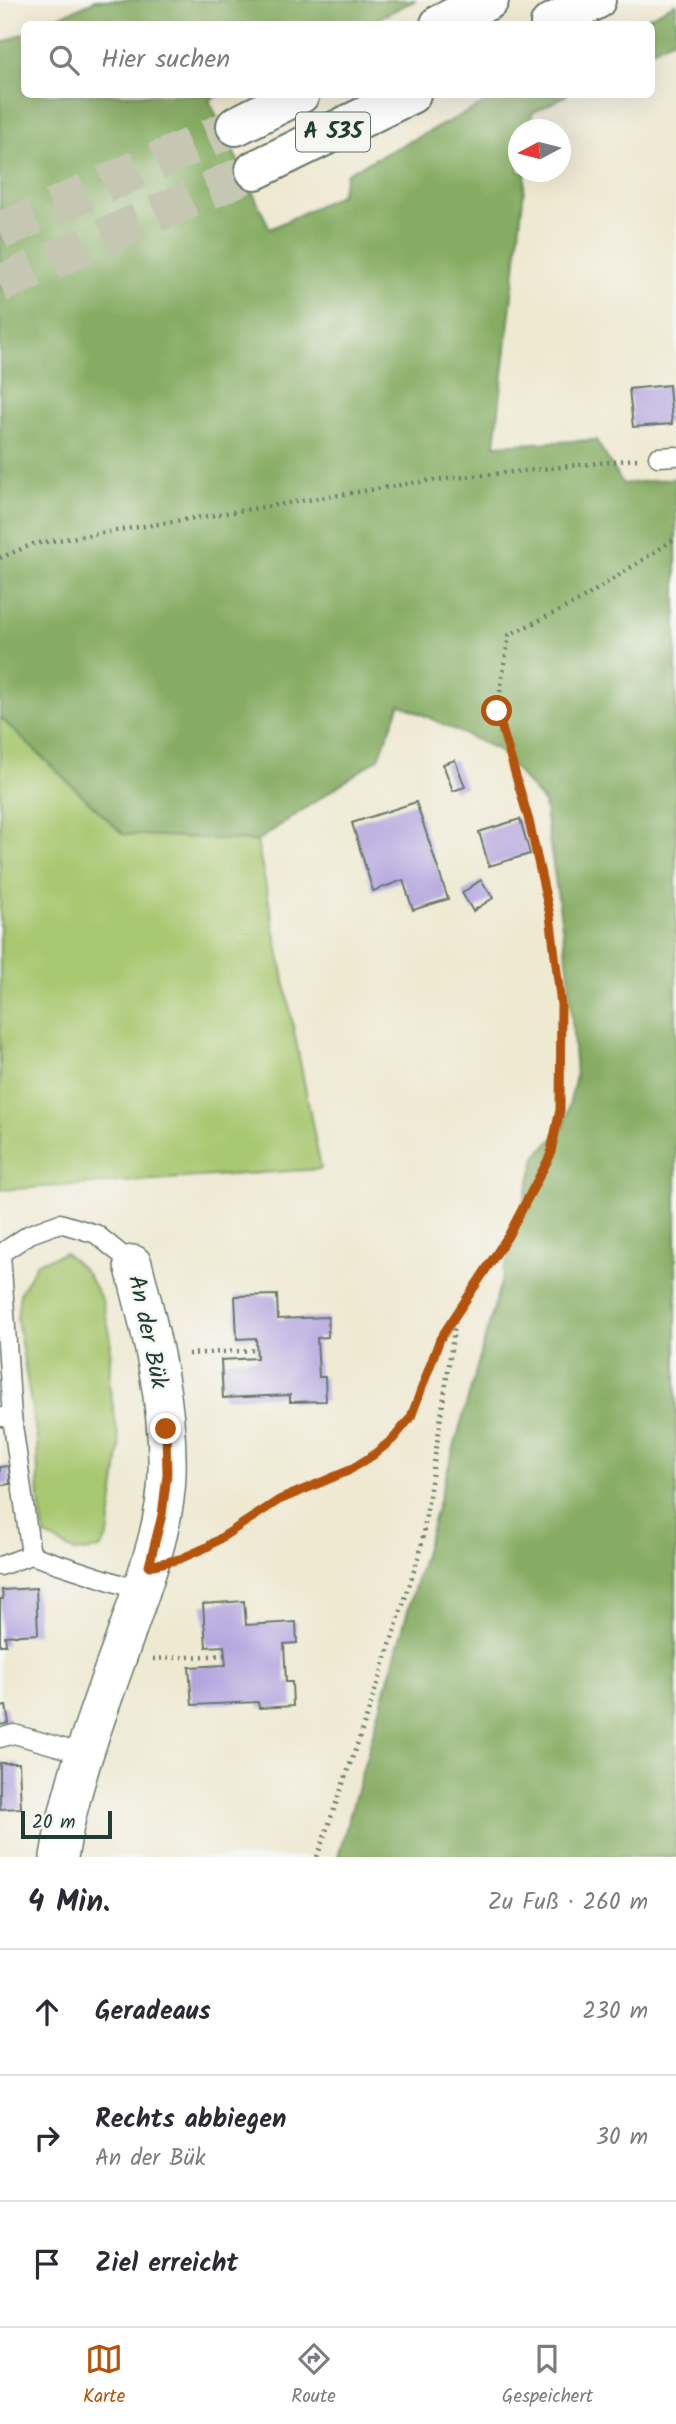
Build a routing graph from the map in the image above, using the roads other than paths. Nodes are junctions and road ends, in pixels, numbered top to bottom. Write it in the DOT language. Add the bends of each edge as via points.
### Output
graph roads {
  1 [pos="489,0"];
  2 [pos="596,0"];
  3 [pos="446,21"];
  4 [pos="556,21"];
  5 [pos="292,98"];
  6 [pos="403,98"];
  7 [pos="236,126"];
  8 [pos="255,170"];
  9 [pos="1,1254"];
  10 [pos="133,1264"];
  11 [pos="6,1417"];
  12 [pos="31,1555"];
  13 [pos="0,1566"];
  14 [pos="145,1578"];
  15 [pos="0,1738"];
  16 [pos="84,1754"];
  17 [pos="59,1857"];
  1 -- 3 [label="highway"];
  2 -- 4 [label="highway"];
  5 -- 7 [label="highway, A 535"];
  6 -- 8 [label="highway, A 535"];
  9 -- 10 [label="lane, An der Bük" via="30,1234 61,1223 96,1234"];
  9 -- 11 [label="lane, An der Bük"];
  10 -- 14 [label="street, An der Bük" via="156,1356 166,1429 162,1515"];
  11 -- 12 [label="lane, An der Bük"];
  12 -- 13 [label="lane"];
  12 -- 14 [label="lane"];
  14 -- 16 [label="street, An der Bük"];
  15 -- 16 [label="lane" via="15,1734"];
  16 -- 17 [label="street, An der Bük" via="66,1813"];
}
